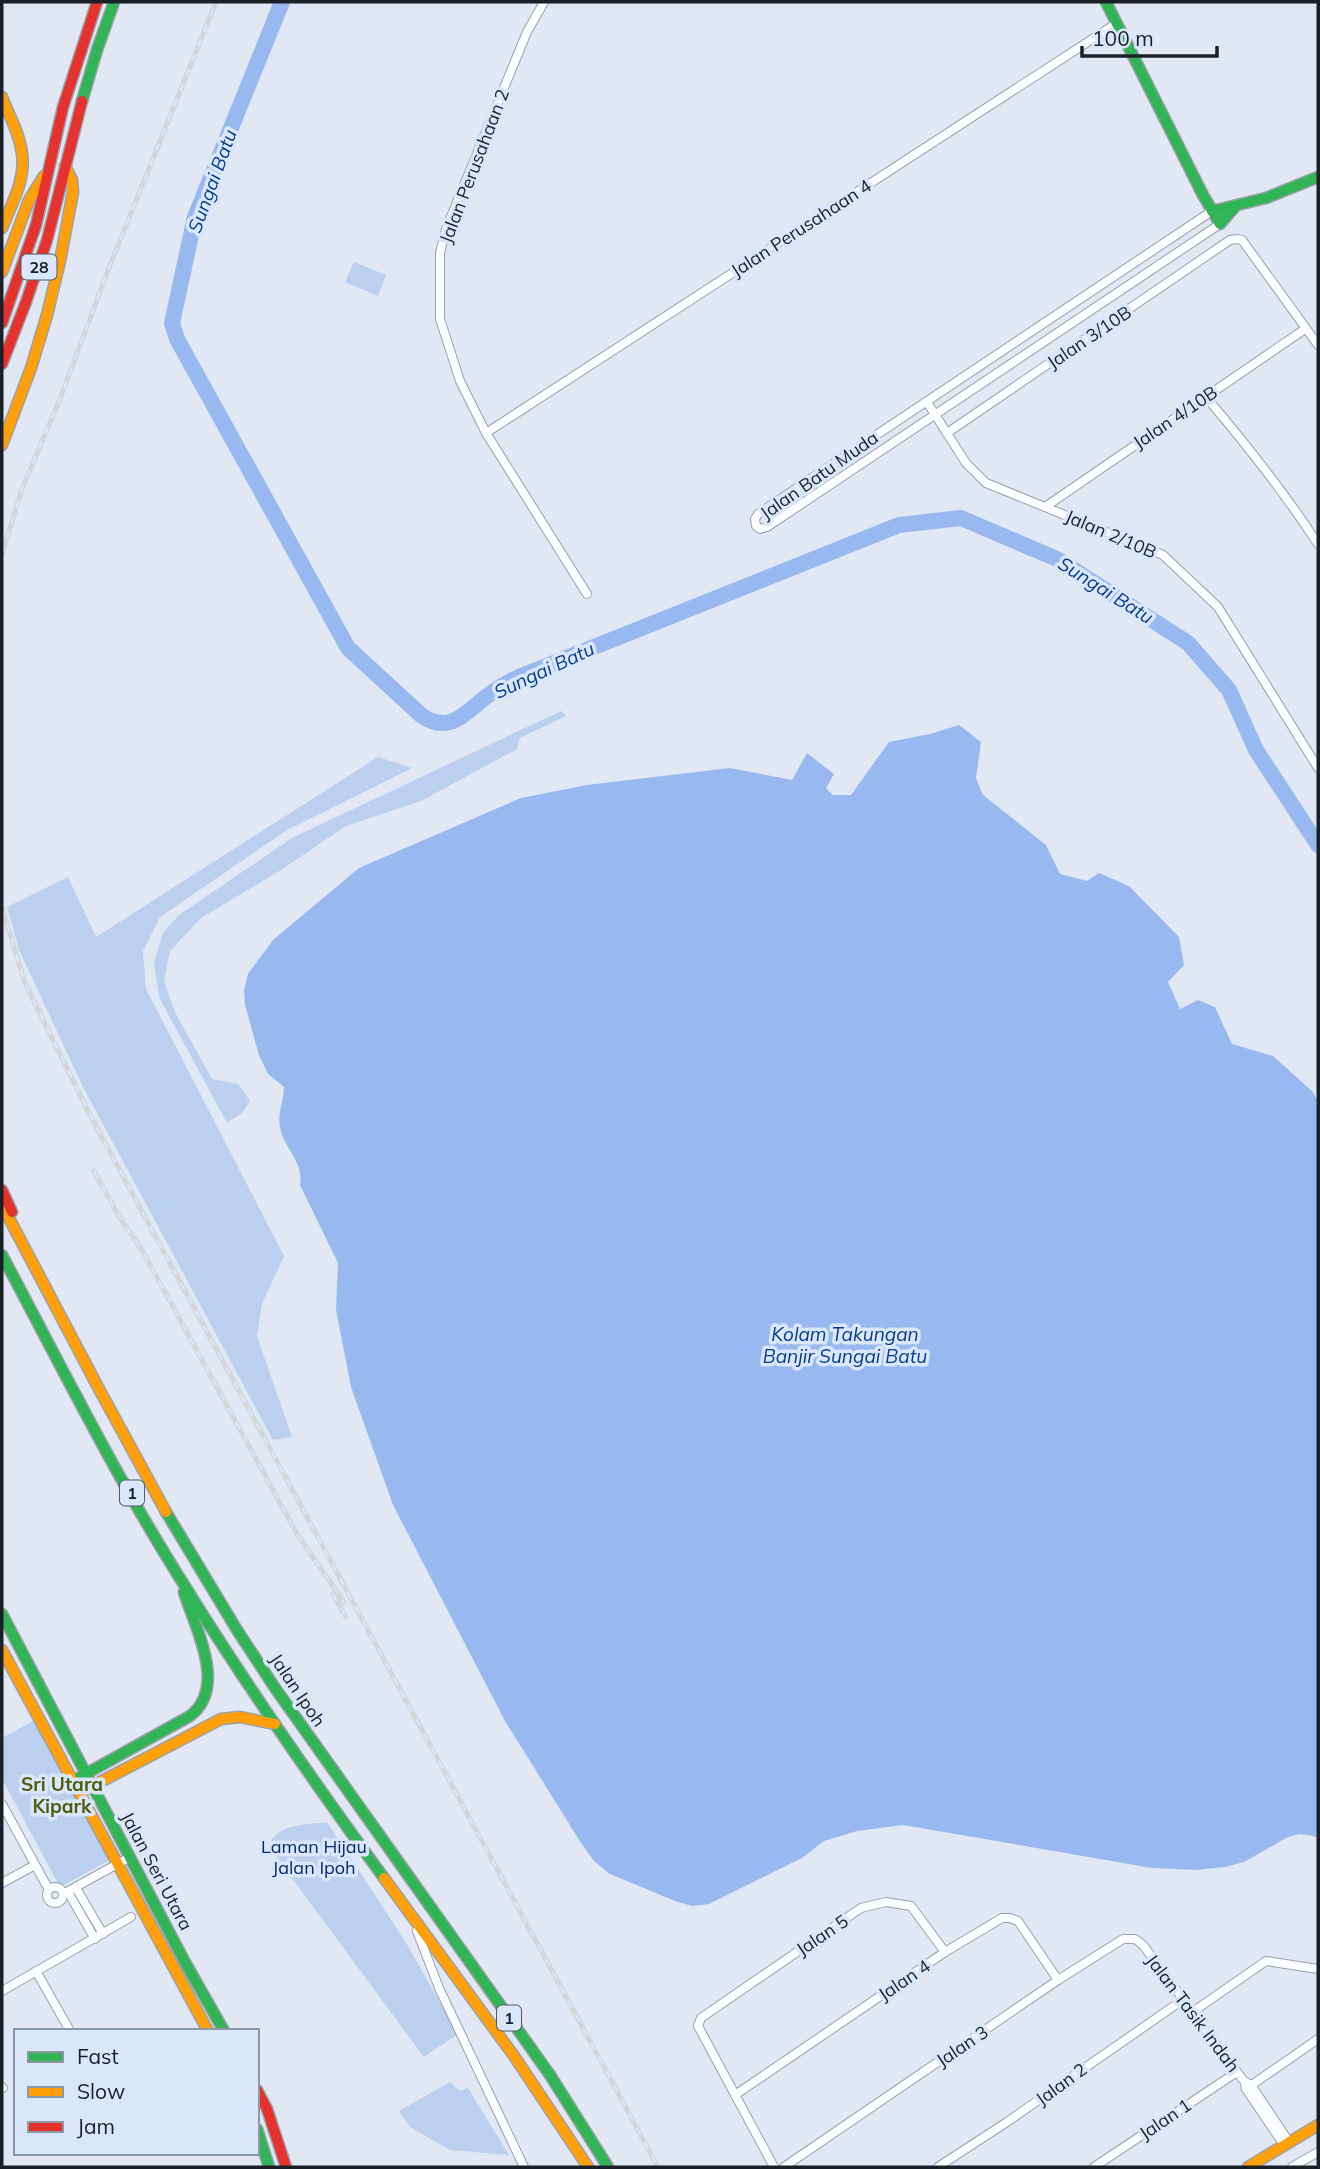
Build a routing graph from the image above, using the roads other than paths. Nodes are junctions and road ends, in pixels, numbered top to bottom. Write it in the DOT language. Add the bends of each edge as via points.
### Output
graph roads {
  1 [pos="97,2"];
  2 [pos="114,2"];
  3 [pos="544,2"];
  4 [pos="1106,2"];
  5 [pos="1117,23"];
  6 [pos="2,97"];
  7 [pos="50,166"];
  8 [pos="65,166"];
  9 [pos="1318,177"];
  10 [pos="1234,208"];
  11 [pos="1212,211"];
  12 [pos="1220,224"];
  13 [pos="2,228"];
  14 [pos="2,272"];
  15 [pos="2,323"];
  16 [pos="1305,329"];
  17 [pos="1318,345"];
  18 [pos="2,364"];
  19 [pos="1206,397"];
  20 [pos="927,401"];
  21 [pos="936,416"];
  22 [pos="486,433"];
  23 [pos="947,433"];
  24 [pos="2,445"];
  25 [pos="1045,507"];
  26 [pos="1318,544"];
  27 [pos="587,594"];
  28 [pos="1318,768"];
  29 [pos="2,1191"];
  30 [pos="2,1205"];
  31 [pos="2,1255"];
  32 [pos="2,1274"];
  33 [pos="53,1303"];
  34 [pos="33,1315"];
  35 [pos="180,1580"];
  36 [pos="2,1614"];
  37 [pos="2,1650"];
  38 [pos="275,1724"];
  39 [pos="86,1774"];
  40 [pos="73,1781"];
  41 [pos="92,1786"];
  42 [pos="79,1793"];
  43 [pos="2,1804"];
  44 [pos="130,1857"];
  45 [pos="118,1864"];
  46 [pos="35,1865"];
  47 [pos="2,1883"];
  48 [pos="50,1890"];
  49 [pos="69,1891"];
  50 [pos="411,1913"];
  51 [pos="131,1917"];
  52 [pos="99,1937"];
  53 [pos="1143,1945"];
  54 [pos="945,1952"];
  55 [pos="1318,1969"];
  56 [pos="36,1972"];
  57 [pos="1058,1980"];
  58 [pos="2,1992"];
  59 [pos="1184,1999"];
  60 [pos="1194,2011"];
  61 [pos="70,2029"];
  62 [pos="207,2029"];
  63 [pos="223,2029"];
  64 [pos="1318,2039"];
  65 [pos="1237,2072"];
  66 [pos="1247,2085"];
  67 [pos="259,2094"];
  68 [pos="736,2095"];
  69 [pos="1318,2125"];
  70 [pos="259,2135"];
  71 [pos="1287,2143"];
  72 [pos="1318,2152"];
  73 [pos="269,2167"];
  74 [pos="286,2167"];
  75 [pos="524,2167"];
  76 [pos="588,2167"];
  77 [pos="608,2167"];
  78 [pos="774,2167"];
  79 [pos="784,2167"];
  80 [pos="938,2167"];
  81 [pos="1094,2167"];
  82 [pos="1248,2167"];
  83 [pos="1292,2167"];
  1 -- 7 [label="main road, 28"];
  2 -- 8 [label="main road, 28" via="86,82"];
  3 -- 22 [label="street, Jalan Perusahaan 2" via="510,73 440,253 442,329 460,381"];
  4 -- 5 [label="main road"];
  5 -- 11 [label="main road"];
  5 -- 22 [label="street, Jalan Perusahaan 4"];
  6 -- 13 [label="main road" via="23,159"];
  7 -- 14 [label="main road" via="29,200"];
  7 -- 15 [label="main road, 28" via="36,225"];
  8 -- 18 [label="main road, 28" via="34,281"];
  8 -- 24 [label="main road" via="74,190 62,251 46,321"];
  9 -- 10 [label="main road"];
  10 -- 11 [label="main road"];
  10 -- 12 [label="main road"];
  11 -- 12 [label="main road"];
  11 -- 20 [label="street, Jalan Batu Muda"];
  12 -- 21 [label="street, Jalan Batu Muda"];
  16 -- 17 [label="street"];
  16 -- 19 [label="street, Jalan 4/10B"];
  16 -- 23 [label="street, Jalan 3/10B" via="1242,240 1230,240"];
  19 -- 25 [label="street, Jalan 4/10B"];
  19 -- 26 [label="street"];
  20 -- 21 [label="street, Jalan 2/10B"];
  20 -- 21 [label="street, Jalan Batu Muda" via="758,514 756,526 767,527"];
  21 -- 23 [label="street, Jalan 2/10B"];
  22 -- 27 [label="street, Jalan Perusahaan 2"];
  23 -- 25 [label="street, Jalan 2/10B" via="986,483"];
  25 -- 28 [label="street, Jalan 2/10B" via="1163,555 1218,607"];
  29 -- 33 [label="main road"];
  30 -- 33 [label="main road, Jalan Ipoh / 1"];
  31 -- 34 [label="main road, 1"];
  32 -- 34 [label="main road"];
  33 -- 77 [label="main road, Jalan Ipoh / 1" via="137,1461 274,1687 552,2078"];
  34 -- 35 [label="main road, 1"];
  35 -- 38 [label="main road, 1"];
  35 -- 39 [label="main road" via="207,1656 207,1692 202,1705"];
  36 -- 39 [label="main road, Jalan Seri Utara"];
  37 -- 40 [label="main road, Jalan Seri Utara"];
  38 -- 41 [label="main road" via="240,1717 221,1719"];
  38 -- 50 [label="main road, 1"];
  39 -- 40 [label="main road"];
  39 -- 41 [label="main road, Jalan Seri Utara"];
  40 -- 42 [label="main road, Jalan Seri Utara"];
  41 -- 42 [label="main road"];
  41 -- 44 [label="main road, Jalan Seri Utara"];
  42 -- 45 [label="main road, Jalan Seri Utara"];
  43 -- 46 [label="street"];
  44 -- 45 [label="street"];
  44 -- 63 [label="main road, Jalan Seri Utara"];
  45 -- 49 [label="street"];
  45 -- 62 [label="main road, Jalan Seri Utara"];
  46 -- 47 [label="street"];
  46 -- 48 [label="street"];
  48 -- 49 [label="street"];
  48 -- 49 [label="street" via="48,1897 53,1902"];
  49 -- 52 [label="street"];
  50 -- 75 [label="street" via="439,1988"];
  50 -- 76 [label="main road, 1"];
  51 -- 52 [label="street"];
  52 -- 56 [label="street"];
  53 -- 57 [label="street, Jalan 3" via="1123,1939"];
  53 -- 59 [label="street, Jalan Tasik Indah"];
  54 -- 57 [label="street, Jalan 4" via="1002,1918 1010,1918 1018,1922"];
  54 -- 68 [label="street, Jalan 4"];
  54 -- 68 [label="street, Jalan 5" via="911,1906 886,1902 861,1908 701,2018 698,2026"];
  55 -- 60 [label="street" via="1266,1961"];
  56 -- 58 [label="street"];
  56 -- 61 [label="street"];
  57 -- 79 [label="street, Jalan 3"];
  59 -- 60 [label="street, Jalan Tasik Indah"];
  59 -- 80 [label="street, Jalan 2"];
  60 -- 65 [label="street, Jalan Tasik Indah"];
  64 -- 66 [label="street"];
  65 -- 66 [label="street, Jalan Tasik Indah"];
  65 -- 81 [label="street, Jalan 1"];
  66 -- 71 [label="street, Jalan Tasik Indah"];
  67 -- 74 [label="main road"];
  68 -- 78 [label="street"];
  69 -- 71 [label="main road"];
  70 -- 73 [label="main road"];
  71 -- 82 [label="main road"];
  72 -- 83 [label="street"];
}
